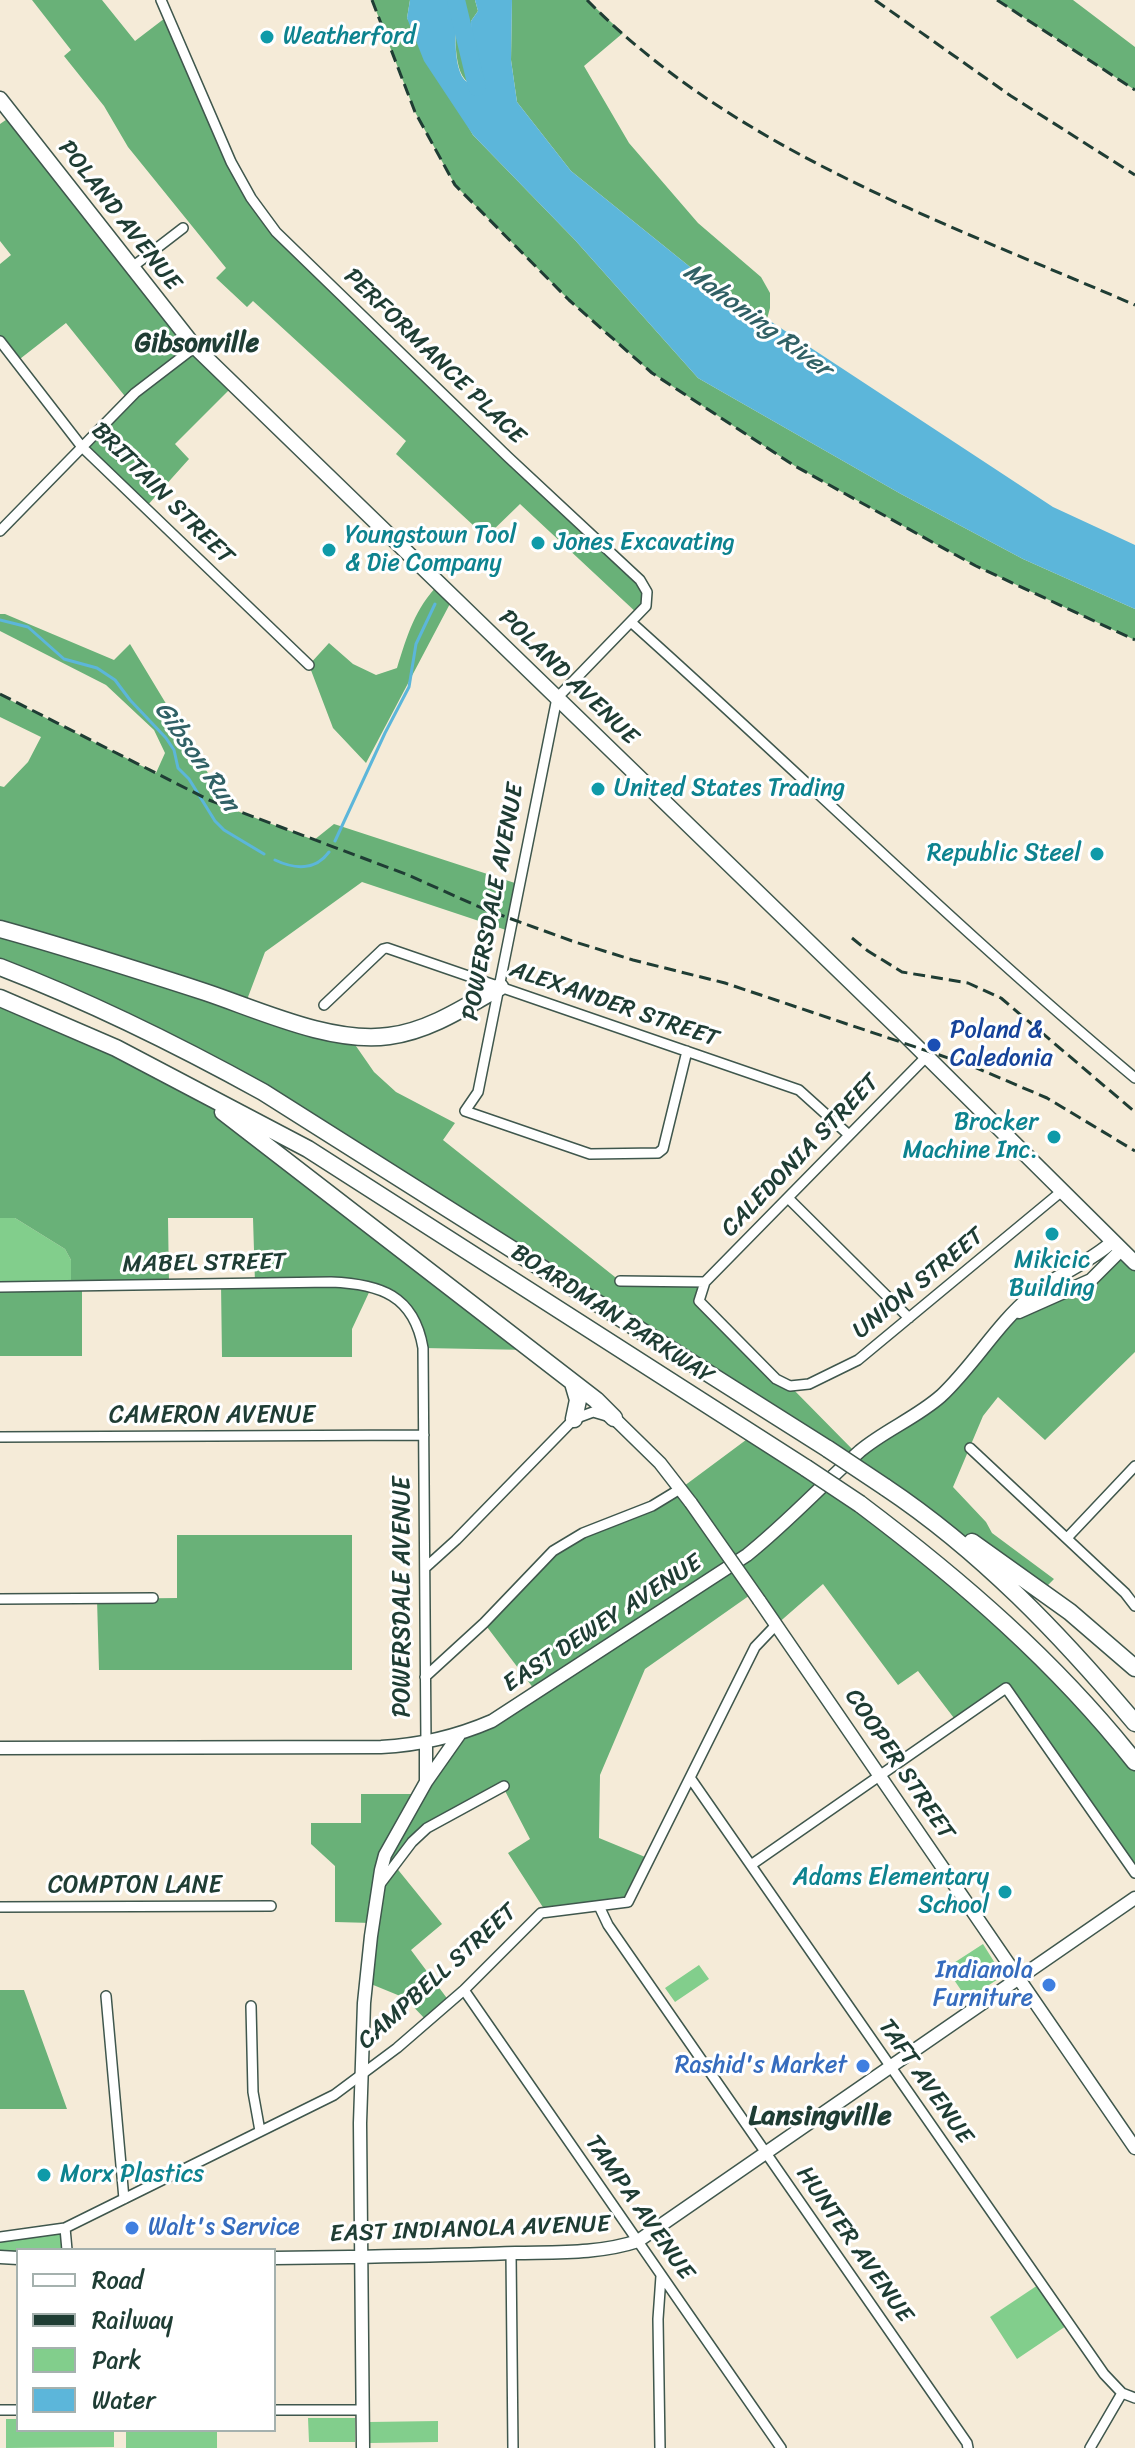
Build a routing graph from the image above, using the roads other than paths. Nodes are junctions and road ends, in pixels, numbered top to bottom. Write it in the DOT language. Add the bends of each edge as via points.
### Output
graph roads {
  1 [pos="161,0"];
  2 [pos="0,99"];
  3 [pos="183,228"];
  4 [pos="131,268"];
  5 [pos="0,341"];
  6 [pos="195,347"];
  7 [pos="82,447"];
  8 [pos="0,531"];
  9 [pos="632,623"];
  10 [pos="309,665"];
  11 [pos="557,698"];
  12 [pos="0,929"];
  13 [pos="0,967"];
  14 [pos="500,987"];
  15 [pos="0,998"];
  16 [pos="324,1005"];
  17 [pos="687,1051"];
  18 [pos="926,1057"];
  19 [pos="166,1073"];
  20 [pos="1135,1078"];
  21 [pos="849,1135"];
  22 [pos="1062,1191"];
  23 [pos="788,1198"];
  24 [pos="1117,1246"];
  25 [pos="1135,1263"];
  26 [pos="620,1281"];
  27 [pos="705,1282"];
  28 [pos="0,1287"];
  29 [pos="403,1304"];
  30 [pos="1012,1315"];
  31 [pos="909,1318"];
  32 [pos="573,1383"];
  33 [pos="614,1418"];
  34 [pos="574,1419"];
  35 [pos="424,1435"];
  36 [pos="0,1437"];
  37 [pos="970,1448"];
  38 [pos="1135,1466"];
  39 [pos="680,1489"];
  40 [pos="901,1498"];
  41 [pos="1067,1538"];
  42 [pos="425,1568"];
  43 [pos="153,1598"];
  44 [pos="0,1599"];
  45 [pos="1135,1606"];
  46 [pos="776,1625"];
  47 [pos="1135,1668"];
  48 [pos="425,1677"];
  49 [pos="1135,1723"];
  50 [pos="459,1735"];
  51 [pos="426,1744"];
  52 [pos="0,1748"];
  53 [pos="1135,1762"];
  54 [pos="880,1776"];
  55 [pos="691,1779"];
  56 [pos="426,1782"];
  57 [pos="504,1786"];
  58 [pos="751,1865"];
  59 [pos="1135,1873"];
  60 [pos="381,1883"];
  61 [pos="1135,1898"];
  62 [pos="271,1906"];
  63 [pos="599,1906"];
  64 [pos="0,1907"];
  65 [pos="1019,1979"];
  66 [pos="464,1990"];
  67 [pos="106,1996"];
  68 [pos="251,2006"];
  69 [pos="891,2068"];
  70 [pos="361,2075"];
  71 [pos="260,2131"];
  72 [pos="1135,2148"];
  73 [pos="767,2154"];
  74 [pos="124,2199"];
  75 [pos="65,2228"];
  76 [pos="0,2237"];
  77 [pos="638,2241"];
  78 [pos="67,2248"];
  79 [pos="511,2253"];
  80 [pos="361,2257"];
  81 [pos="276,2258"];
  82 [pos="661,2276"];
  83 [pos="1122,2393"];
  84 [pos="1135,2398"];
  85 [pos="276,2410"];
  86 [pos="363,2410"];
  87 [pos="363,2448"];
  88 [pos="513,2448"];
  89 [pos="660,2448"];
  90 [pos="781,2448"];
  91 [pos="968,2448"];
  92 [pos="1090,2448"];
  1 -- 9 [label="street, PERFORMANCE PLACE" via="231,162 265,218 640,580 649,600"];
  2 -- 4 [label="main road, POLAND AVENUE"];
  3 -- 4 [label="street"];
  4 -- 6 [label="main road, POLAND AVENUE"];
  5 -- 7 [label="street, BRITTAIN STREET"];
  6 -- 7 [label="street" via="135,393"];
  6 -- 11 [label="main road, POLAND AVENUE"];
  7 -- 8 [label="street"];
  7 -- 10 [label="street, BRITTAIN STREET"];
  9 -- 11 [label="street, PERFORMANCE PLACE"];
  9 -- 20 [label="street" via="1052,1009"];
  11 -- 14 [label="street, POWERSDALE AVENUE"];
  11 -- 18 [label="main road, POLAND AVENUE"];
  12 -- 14 [label="highway" via="315,1028 360,1037 421,1028"];
  13 -- 40 [label="highway, BOARDMAN PARKWAY, bridge" via="113,1015 263,1092"];
  14 -- 16 [label="street, ALEXANDER STREET" via="385,948"];
  14 -- 17 [label="street, ALEXANDER STREET"];
  14 -- 17 [label="street, POWERSDALE AVENUE" via="478,1092 465,1111 590,1154 663,1149"];
  15 -- 19 [label="highway, BOARDMAN PARKWAY"];
  17 -- 21 [label="street, ALEXANDER STREET" via="799,1090"];
  18 -- 21 [label="street, CALEDONIA STREET"];
  18 -- 22 [label="main road, POLAND AVENUE"];
  19 -- 32 [label="highway" via="227,1114"];
  19 -- 53 [label="highway, BOARDMAN PARKWAY, bridge" via="308,1149 860,1504 997,1615"];
  21 -- 23 [label="street, CALEDONIA STREET"];
  22 -- 24 [label="main road, POLAND AVENUE"];
  22 -- 31 [label="street, UNION STREET"];
  23 -- 27 [label="street, CALEDONIA STREET"];
  23 -- 31 [label="street"];
  24 -- 25 [label="main road, POLAND AVENUE"];
  24 -- 30 [label="street, EAST DEWEY AVENUE" via="1037,1291"];
  24 -- 30 [label="street" via="1091,1280"];
  26 -- 27 [label="street"];
  27 -- 31 [label="street, UNION STREET" via="699,1296 702,1306 776,1379 790,1386 809,1384 853,1363"];
  28 -- 29 [label="street, MABEL STREET" via="342,1282 371,1285"];
  29 -- 35 [label="street, POWERSDALE AVENUE" via="423,1348"];
  30 -- 50 [label="street, EAST DEWEY AVENUE" via="942,1394 862,1450 747,1555 510,1712"];
  32 -- 33 [label="highway"];
  32 -- 34 [label="highway" via="578,1400"];
  33 -- 34 [label="street" via="593,1412"];
  33 -- 39 [label="street, COOPER STREET"];
  34 -- 42 [label="street"];
  35 -- 36 [label="street, CAMERON AVENUE"];
  35 -- 42 [label="street, POWERSDALE AVENUE"];
  37 -- 41 [label="street"];
  38 -- 41 [label="street"];
  39 -- 46 [label="street, COOPER STREET, bridge"];
  39 -- 48 [label="street" via="553,1551"];
  40 -- 47 [label="highway" via="989,1552"];
  40 -- 49 [label="highway, BOARDMAN PARKWAY" via="1013,1591"];
  41 -- 45 [label="street"];
  42 -- 48 [label="street, POWERSDALE AVENUE"];
  43 -- 44 [label="street"];
  46 -- 54 [label="street, COOPER STREET"];
  46 -- 55 [label="street, CAMPBELL STREET" via="755,1647"];
  48 -- 51 [label="street, POWERSDALE AVENUE"];
  50 -- 51 [label="street, EAST DEWEY AVENUE"];
  50 -- 56 [label="street"];
  51 -- 52 [label="street, EAST DEWEY AVENUE"];
  51 -- 56 [label="street, POWERSDALE AVENUE"];
  54 -- 58 [label="street"];
  54 -- 59 [label="street" via="1006,1688"];
  54 -- 65 [label="street, COOPER STREET"];
  55 -- 58 [label="street, TAFT AVENUE"];
  55 -- 63 [label="street, CAMPBELL STREET" via="628,1902"];
  56 -- 60 [label="street, POWERSDALE AVENUE" via="385,1855"];
  57 -- 60 [label="street" via="427,1828"];
  58 -- 69 [label="street, TAFT AVENUE"];
  60 -- 70 [label="street, POWERSDALE AVENUE" via="364,2003"];
  61 -- 65 [label="street, EAST INDIANOLA AVENUE"];
  62 -- 64 [label="street, COMPTON LANE"];
  63 -- 66 [label="street, CAMPBELL STREET" via="541,1913"];
  63 -- 73 [label="street, HUNTER AVENUE"];
  65 -- 69 [label="street, EAST INDIANOLA AVENUE"];
  65 -- 72 [label="street, COOPER STREET"];
  66 -- 70 [label="street, CAMPBELL STREET"];
  66 -- 77 [label="street, TAMPA AVENUE"];
  67 -- 74 [label="street"];
  68 -- 71 [label="street" via="253,2092"];
  69 -- 73 [label="street, EAST INDIANOLA AVENUE"];
  69 -- 83 [label="street, TAFT AVENUE"];
  70 -- 71 [label="street, CAMPBELL STREET" via="334,2095"];
  70 -- 80 [label="street, POWERSDALE AVENUE"];
  71 -- 74 [label="street, CAMPBELL STREET"];
  73 -- 77 [label="street, EAST INDIANOLA AVENUE"];
  73 -- 91 [label="street, HUNTER AVENUE"];
  74 -- 75 [label="street, CAMPBELL STREET"];
  75 -- 76 [label="street, CAMPBELL STREET"];
  75 -- 78 [label="street"];
  77 -- 79 [label="street, EAST INDIANOLA AVENUE" via="602,2249"];
  77 -- 82 [label="street, TAMPA AVENUE"];
  79 -- 80 [label="street, EAST INDIANOLA AVENUE"];
  79 -- 88 [label="street"];
  80 -- 81 [label="street, EAST INDIANOLA AVENUE"];
  80 -- 86 [label="street, POWERSDALE AVENUE"];
  82 -- 89 [label="street"];
  82 -- 90 [label="street, TAMPA AVENUE"];
  83 -- 84 [label="street, TAFT AVENUE"];
  83 -- 92 [label="street"];
  85 -- 86 [label="street"];
  86 -- 87 [label="street, POWERSDALE AVENUE"];
}
